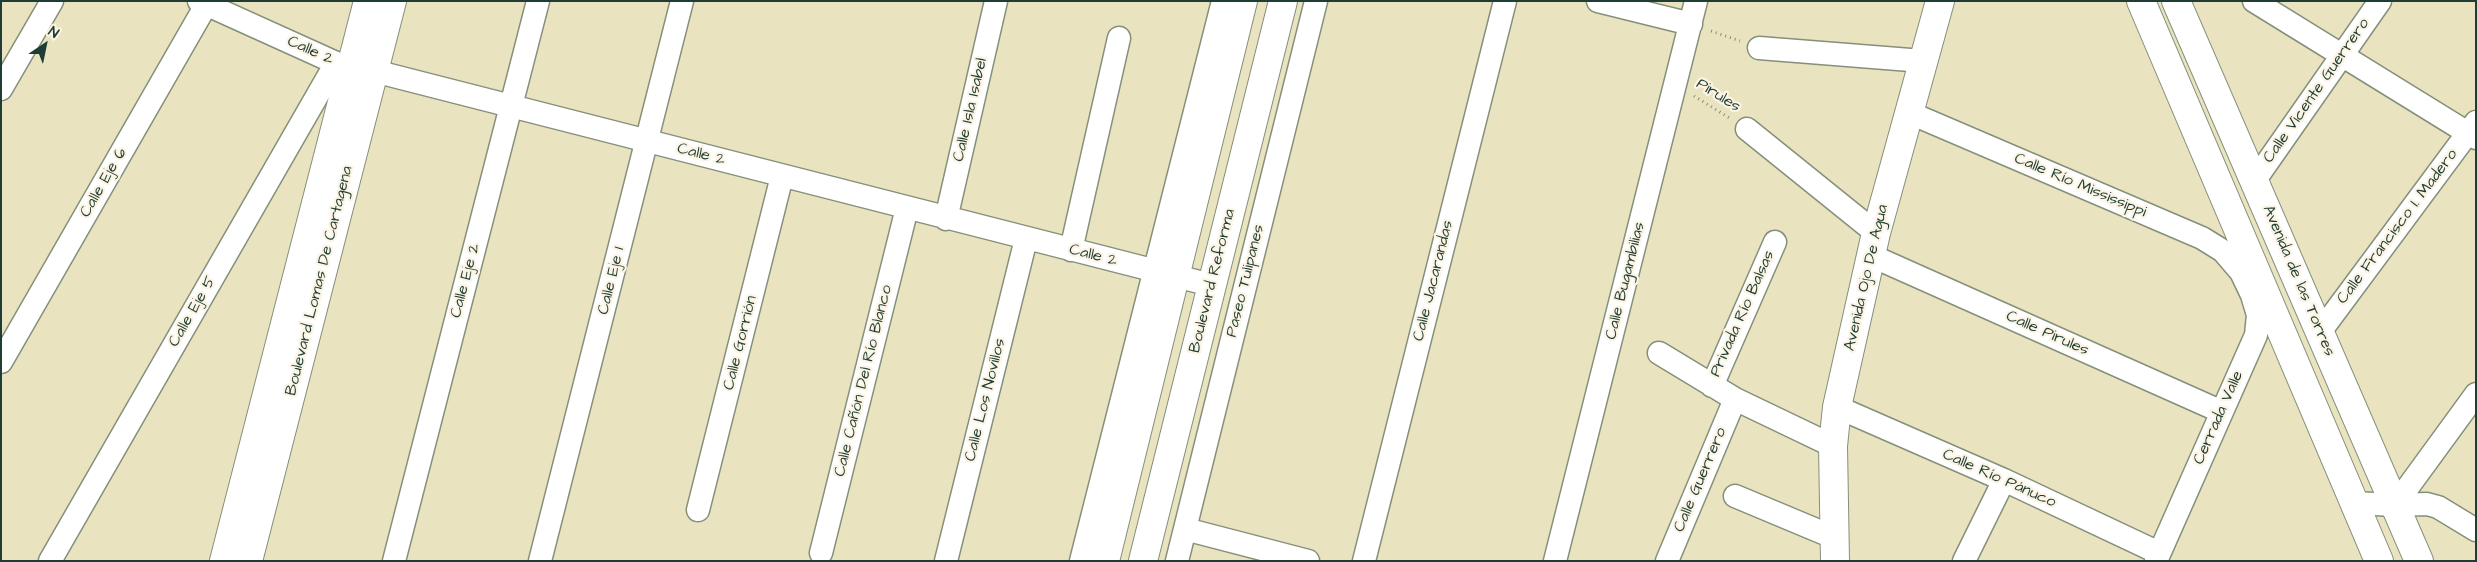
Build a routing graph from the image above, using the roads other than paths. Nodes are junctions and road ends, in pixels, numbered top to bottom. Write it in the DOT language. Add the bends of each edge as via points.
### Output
graph roads {
  1 [pos="52,1"];
  2 [pos="368,1"];
  3 [pos="392,1"];
  4 [pos="538,1"];
  5 [pos="682,1"];
  6 [pos="996,1"];
  7 [pos="1223,1"];
  8 [pos="1244,1"];
  9 [pos="1283,1"];
  10 [pos="1316,1"];
  11 [pos="1505,1"];
  12 [pos="1598,1"];
  13 [pos="1696,1"];
  14 [pos="1940,1"];
  15 [pos="2141,1"];
  16 [pos="2176,1"];
  17 [pos="2254,1"];
  18 [pos="2380,1"];
  19 [pos="202,3"];
  20 [pos="1691,24"];
  21 [pos="1119,38"];
  22 [pos="1759,48"];
  23 [pos="2343,55"];
  24 [pos="1923,61"];
  25 [pos="354,67"];
  26 [pos="1,89"];
  27 [pos="512,107"];
  28 [pos="1910,113"];
  29 [pos="1747,129"];
  30 [pos="2473,131"];
  31 [pos="647,142"];
  32 [pos="782,176"];
  33 [pos="2255,180"];
  34 [pos="907,208"];
  35 [pos="946,218"];
  36 [pos="1026,239"];
  37 [pos="1775,242"];
  38 [pos="1874,245"];
  39 [pos="1070,250"];
  40 [pos="2241,272"];
  41 [pos="1165,274"];
  42 [pos="1211,285"];
  43 [pos="2320,332"];
  44 [pos="1659,353"];
  45 [pos="1,362"];
  46 [pos="1712,386"];
  47 [pos="2476,394"];
  48 [pos="1735,399"];
  49 [pos="1837,407"];
  50 [pos="2222,412"];
  51 [pos="1833,446"];
  52 [pos="2004,480"];
  53 [pos="1735,496"];
  54 [pos="2354,503"];
  55 [pos="2396,505"];
  56 [pos="698,510"];
  57 [pos="1185,529"];
  58 [pos="2476,530"];
  59 [pos="1834,549"];
  60 [pos="821,553"];
  61 [pos="2157,557"];
  62 [pos="50,561"];
  63 [pos="224,561"];
  64 [pos="248,561"];
  65 [pos="394,561"];
  66 [pos="540,561"];
  67 [pos="946,561"];
  68 [pos="1081,561"];
  69 [pos="1105,561"];
  70 [pos="1143,561"];
  71 [pos="1177,561"];
  72 [pos="1308,561"];
  73 [pos="1364,561"];
  74 [pos="1555,561"];
  75 [pos="1667,561"];
  76 [pos="1964,561"];
  77 [pos="2379,561"];
  78 [pos="2420,561"];
  1 -- 26 [label="street"];
  2 -- 25 [label="main road, Boulevard Lomas De Cartagena"];
  3 -- 25 [label="main road, Boulevard Lomas De Cartagena"];
  4 -- 27 [label="street, Calle Eje 2"];
  5 -- 31 [label="street, Calle Eje 1"];
  6 -- 35 [label="street, Calle Isla Isabel"];
  7 -- 41 [label="street"];
  8 -- 41 [label="main road"];
  9 -- 42 [label="main road, Boulevard Reforma"];
  10 -- 57 [label="street, Paseo Tulipanes"];
  11 -- 73 [label="street, Calle Jacarandas"];
  12 -- 20 [label="street"];
  13 -- 20 [label="street, Calle Bugambilias"];
  14 -- 24 [label="main road, Avenida Ojo De Agua"];
  15 -- 54 [label="main road"];
  16 -- 33 [label="main road, Avenida de las Torres"];
  17 -- 23 [label="street"];
  18 -- 23 [label="street, Calle Vicente Guerrero"];
  19 -- 25 [label="street, Calle 2"];
  19 -- 45 [label="street, Calle Eje 6"];
  20 -- 74 [label="street, Calle Bugambilias"];
  21 -- 39 [label="street"];
  22 -- 24 [label="street"];
  23 -- 30 [label="street"];
  23 -- 33 [label="street, Calle Vicente Guerrero"];
  24 -- 28 [label="main road, Avenida Ojo De Agua"];
  25 -- 27 [label="street, Calle 2"];
  25 -- 62 [label="street, Calle Eje 5"];
  25 -- 63 [label="main road, Boulevard Lomas De Cartagena"];
  25 -- 64 [label="main road, Boulevard Lomas De Cartagena"];
  27 -- 31 [label="street, Calle 2"];
  27 -- 65 [label="street, Calle Eje 2"];
  28 -- 38 [label="main road, Avenida Ojo De Agua"];
  28 -- 40 [label="street, Calle Río Mississippi" via="2202,238 2223,251"];
  29 -- 38 [label="street, Calle Pirules"];
  30 -- 43 [label="street, Calle Francisco I. Madero"];
  31 -- 32 [label="street, Calle 2"];
  31 -- 66 [label="street, Calle Eje 1"];
  32 -- 34 [label="street, Calle 2"];
  32 -- 56 [label="street, Calle Gorrión"];
  33 -- 43 [label="main road, Avenida de las Torres"];
  34 -- 35 [label="street, Calle 2"];
  34 -- 60 [label="street, Calle Cañón Del Río Blanco"];
  35 -- 36 [label="street, Calle 2"];
  36 -- 39 [label="street, Calle 2"];
  36 -- 67 [label="street, Calle Los Novillos"];
  37 -- 46 [label="street, Privada Río Balsas"];
  38 -- 49 [label="main road, Avenida Ojo De Agua"];
  38 -- 50 [label="street, Calle Pirules"];
  39 -- 41 [label="street, Calle 2"];
  40 -- 50 [label="street, Cerrada Valle" via="2258,316 2256,335"];
  41 -- 42 [label="street, Calle 2"];
  41 -- 68 [label="street"];
  41 -- 69 [label="main road"];
  42 -- 70 [label="main road, Boulevard Reforma"];
  43 -- 55 [label="main road, Avenida de las Torres"];
  44 -- 46 [label="street"];
  46 -- 48 [label="street"];
  47 -- 55 [label="street"];
  48 -- 51 [label="street"];
  48 -- 75 [label="street, Calle Guerrero"];
  49 -- 51 [label="main road, Avenida Ojo De Agua"];
  49 -- 52 [label="street, Calle Río Pánuco"];
  50 -- 61 [label="street, Cerrada Valle"];
  51 -- 59 [label="main road, Avenida Ojo De Agua"];
  52 -- 61 [label="street, Calle Río Pánuco"];
  52 -- 76 [label="street"];
  53 -- 59 [label="street"];
  54 -- 55 [label="street"];
  54 -- 77 [label="main road"];
  55 -- 58 [label="street" via="2438,507"];
  55 -- 78 [label="main road, Avenida de las Torres"];
  57 -- 71 [label="street, Paseo Tulipanes"];
  57 -- 72 [label="street"];
}
